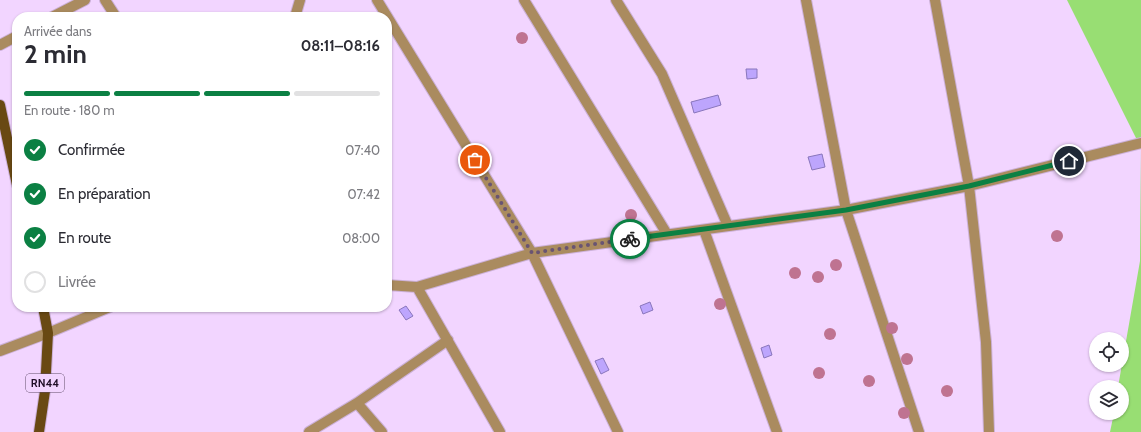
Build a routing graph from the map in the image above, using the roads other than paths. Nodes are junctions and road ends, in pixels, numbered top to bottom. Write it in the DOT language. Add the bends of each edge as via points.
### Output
graph roads {
  1 [pos="85,0"];
  2 [pos="105,0"];
  3 [pos="300,0"];
  4 [pos="377,0"];
  5 [pos="524,0"];
  6 [pos="616,0"];
  7 [pos="806,0"];
  8 [pos="935,0"];
  9 [pos="62,12"];
  10 [pos="113,12"];
  11 [pos="296,12"];
  12 [pos="384,12"];
  13 [pos="392,24"];
  14 [pos="12,39"];
  15 [pos="0,45"];
  16 [pos="0,105"];
  17 [pos="1141,143"];
  18 [pos="12,162"];
  19 [pos="969,186"];
  20 [pos="846,210"];
  21 [pos="728,226"];
  22 [pos="704,230"];
  23 [pos="668,234"];
  24 [pos="532,253"];
  25 [pos="392,285"];
  26 [pos="417,287"];
  27 [pos="44,312"];
  28 [pos="98,312"];
  29 [pos="48,333"];
  30 [pos="448,340"];
  31 [pos="0,351"];
  32 [pos="357,403"];
  33 [pos="39,432"];
  34 [pos="311,432"];
  35 [pos="382,432"];
  36 [pos="500,432"];
  37 [pos="618,432"];
  38 [pos="777,432"];
  39 [pos="919,432"];
  40 [pos="989,432"];
  1 -- 9 [label="street"];
  2 -- 10 [label="street"];
  3 -- 11 [label="street"];
  4 -- 12 [label="street"];
  5 -- 23 [label="street"];
  6 -- 21 [label="street" via="662,74"];
  7 -- 20 [label="street"];
  8 -- 19 [label="street"];
  13 -- 24 [label="street"];
  14 -- 15 [label="street"];
  16 -- 18 [label="main road"];
  17 -- 19 [label="street"];
  19 -- 20 [label="street"];
  19 -- 40 [label="street" via="986,342"];
  20 -- 21 [label="street"];
  20 -- 39 [label="street"];
  21 -- 22 [label="street"];
  22 -- 23 [label="street"];
  22 -- 38 [label="street"];
  23 -- 24 [label="street"];
  24 -- 26 [label="street"];
  24 -- 37 [label="street"];
  25 -- 26 [label="street"];
  26 -- 30 [label="street"];
  27 -- 29 [label="main road, RN44"];
  28 -- 29 [label="street"];
  29 -- 31 [label="street"];
  29 -- 33 [label="main road, RN44" via="45,391"];
  30 -- 32 [label="street"];
  30 -- 36 [label="street"];
  32 -- 34 [label="street"];
  32 -- 35 [label="street"];
}
